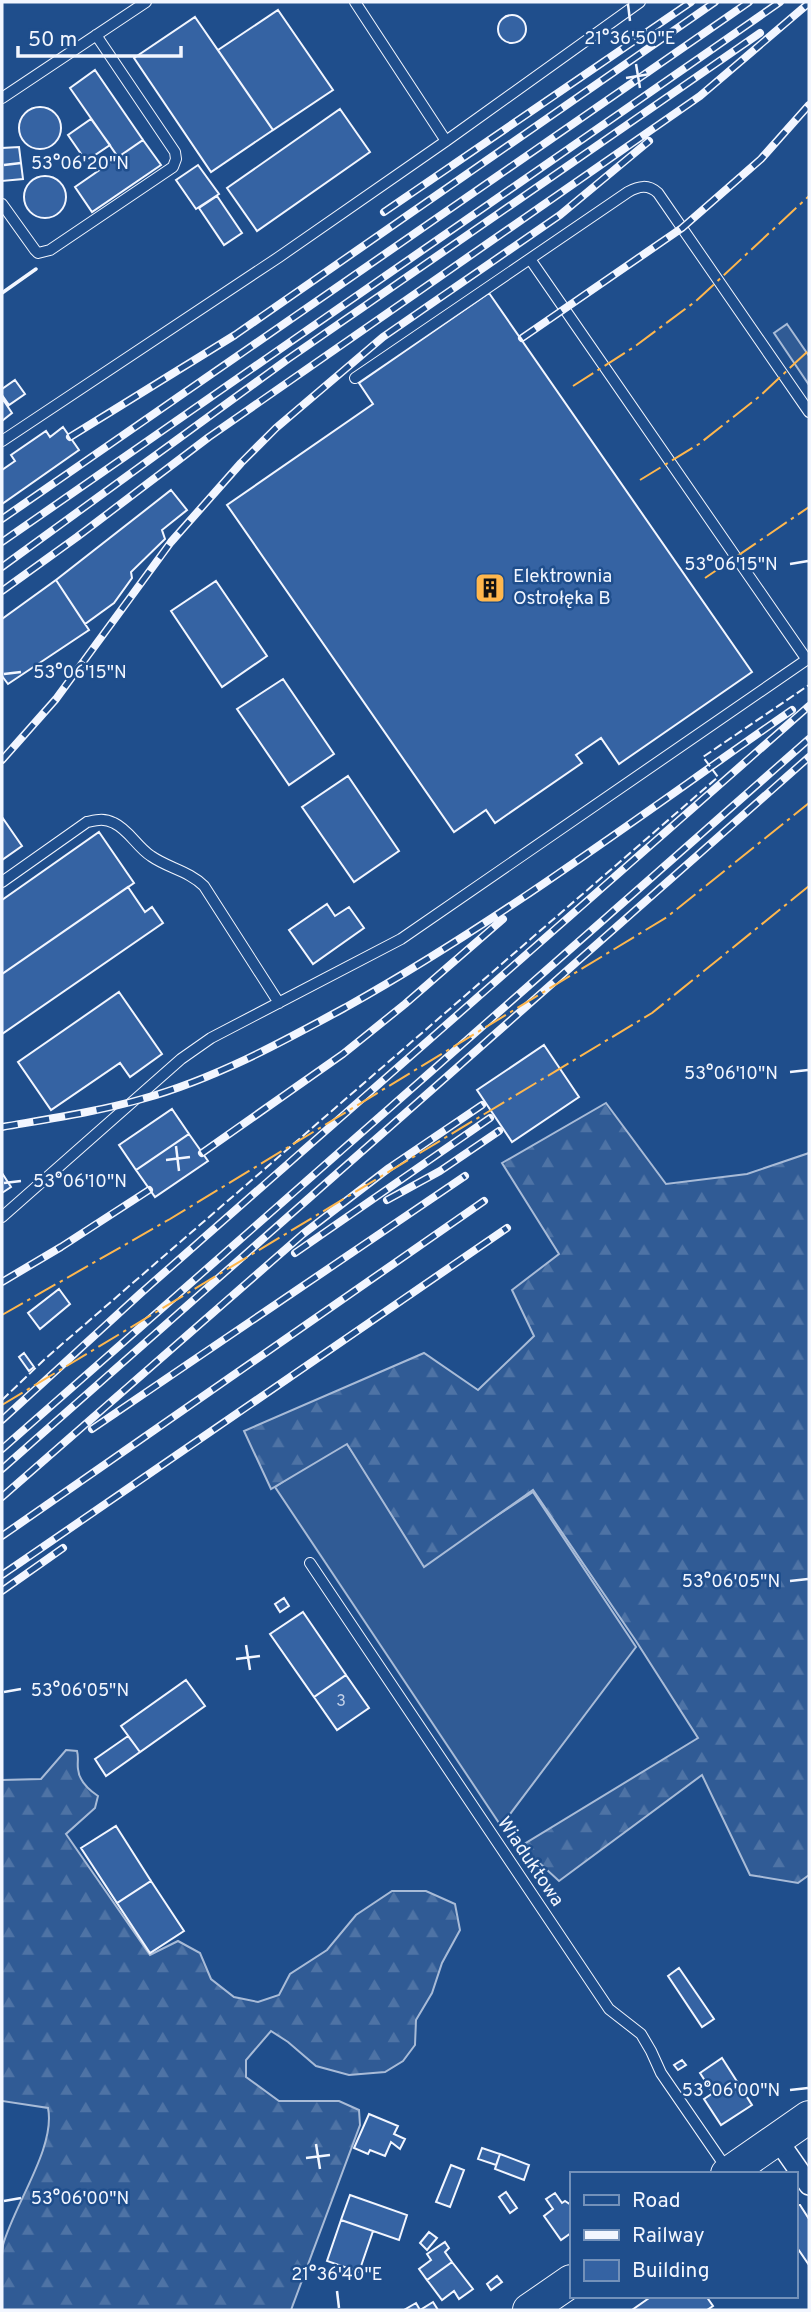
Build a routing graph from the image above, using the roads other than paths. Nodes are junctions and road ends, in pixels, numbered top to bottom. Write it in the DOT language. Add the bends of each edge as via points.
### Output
graph roads {
  1 [pos="146,2"];
  2 [pos="355,2"];
  3 [pos="640,2"];
  4 [pos="96,35"];
  5 [pos="2,98"];
  6 [pos="446,141"];
  7 [pos="2,204"];
  8 [pos="530,259"];
  9 [pos="355,378"];
  10 [pos="809,412"];
  11 [pos="2,441"];
  12 [pos="808,659"];
  13 [pos="2,882"];
  14 [pos="279,1003"];
  15 [pos="2,1217"];
  16 [pos="310,1563"];
  17 [pos="809,2117"];
  18 [pos="777,2139"];
  19 [pos="727,2172"];
  20 [pos="729,2172"];
  21 [pos="809,2185"];
  22 [pos="570,2282"];
  23 [pos="529,2310"];
  1 -- 4 [label="lane"];
  2 -- 6 [label="lane"];
  3 -- 6 [label="lane"];
  4 -- 5 [label="lane"];
  4 -- 7 [label="lane" via="175,152 173,167 42,253 34,250"];
  6 -- 11 [label="lane"];
  8 -- 9 [label="lane"];
  8 -- 10 [label="lane" via="628,192 652,188"];
  8 -- 12 [label="lane"];
  12 -- 14 [label="lane" via="401,939"];
  13 -- 14 [label="lane" via="87,822 103,819 114,823 148,855 204,886"];
  14 -- 15 [label="lane" via="181,1059"];
  16 -- 19 [label="lane, Wiaduktowa" via="609,2009 640,2034 652,2051 661,2073"];
  17 -- 18 [label="main road"];
  18 -- 20 [label="main road"];
  18 -- 21 [label="street"];
  22 -- 23 [label="main road"];
}
